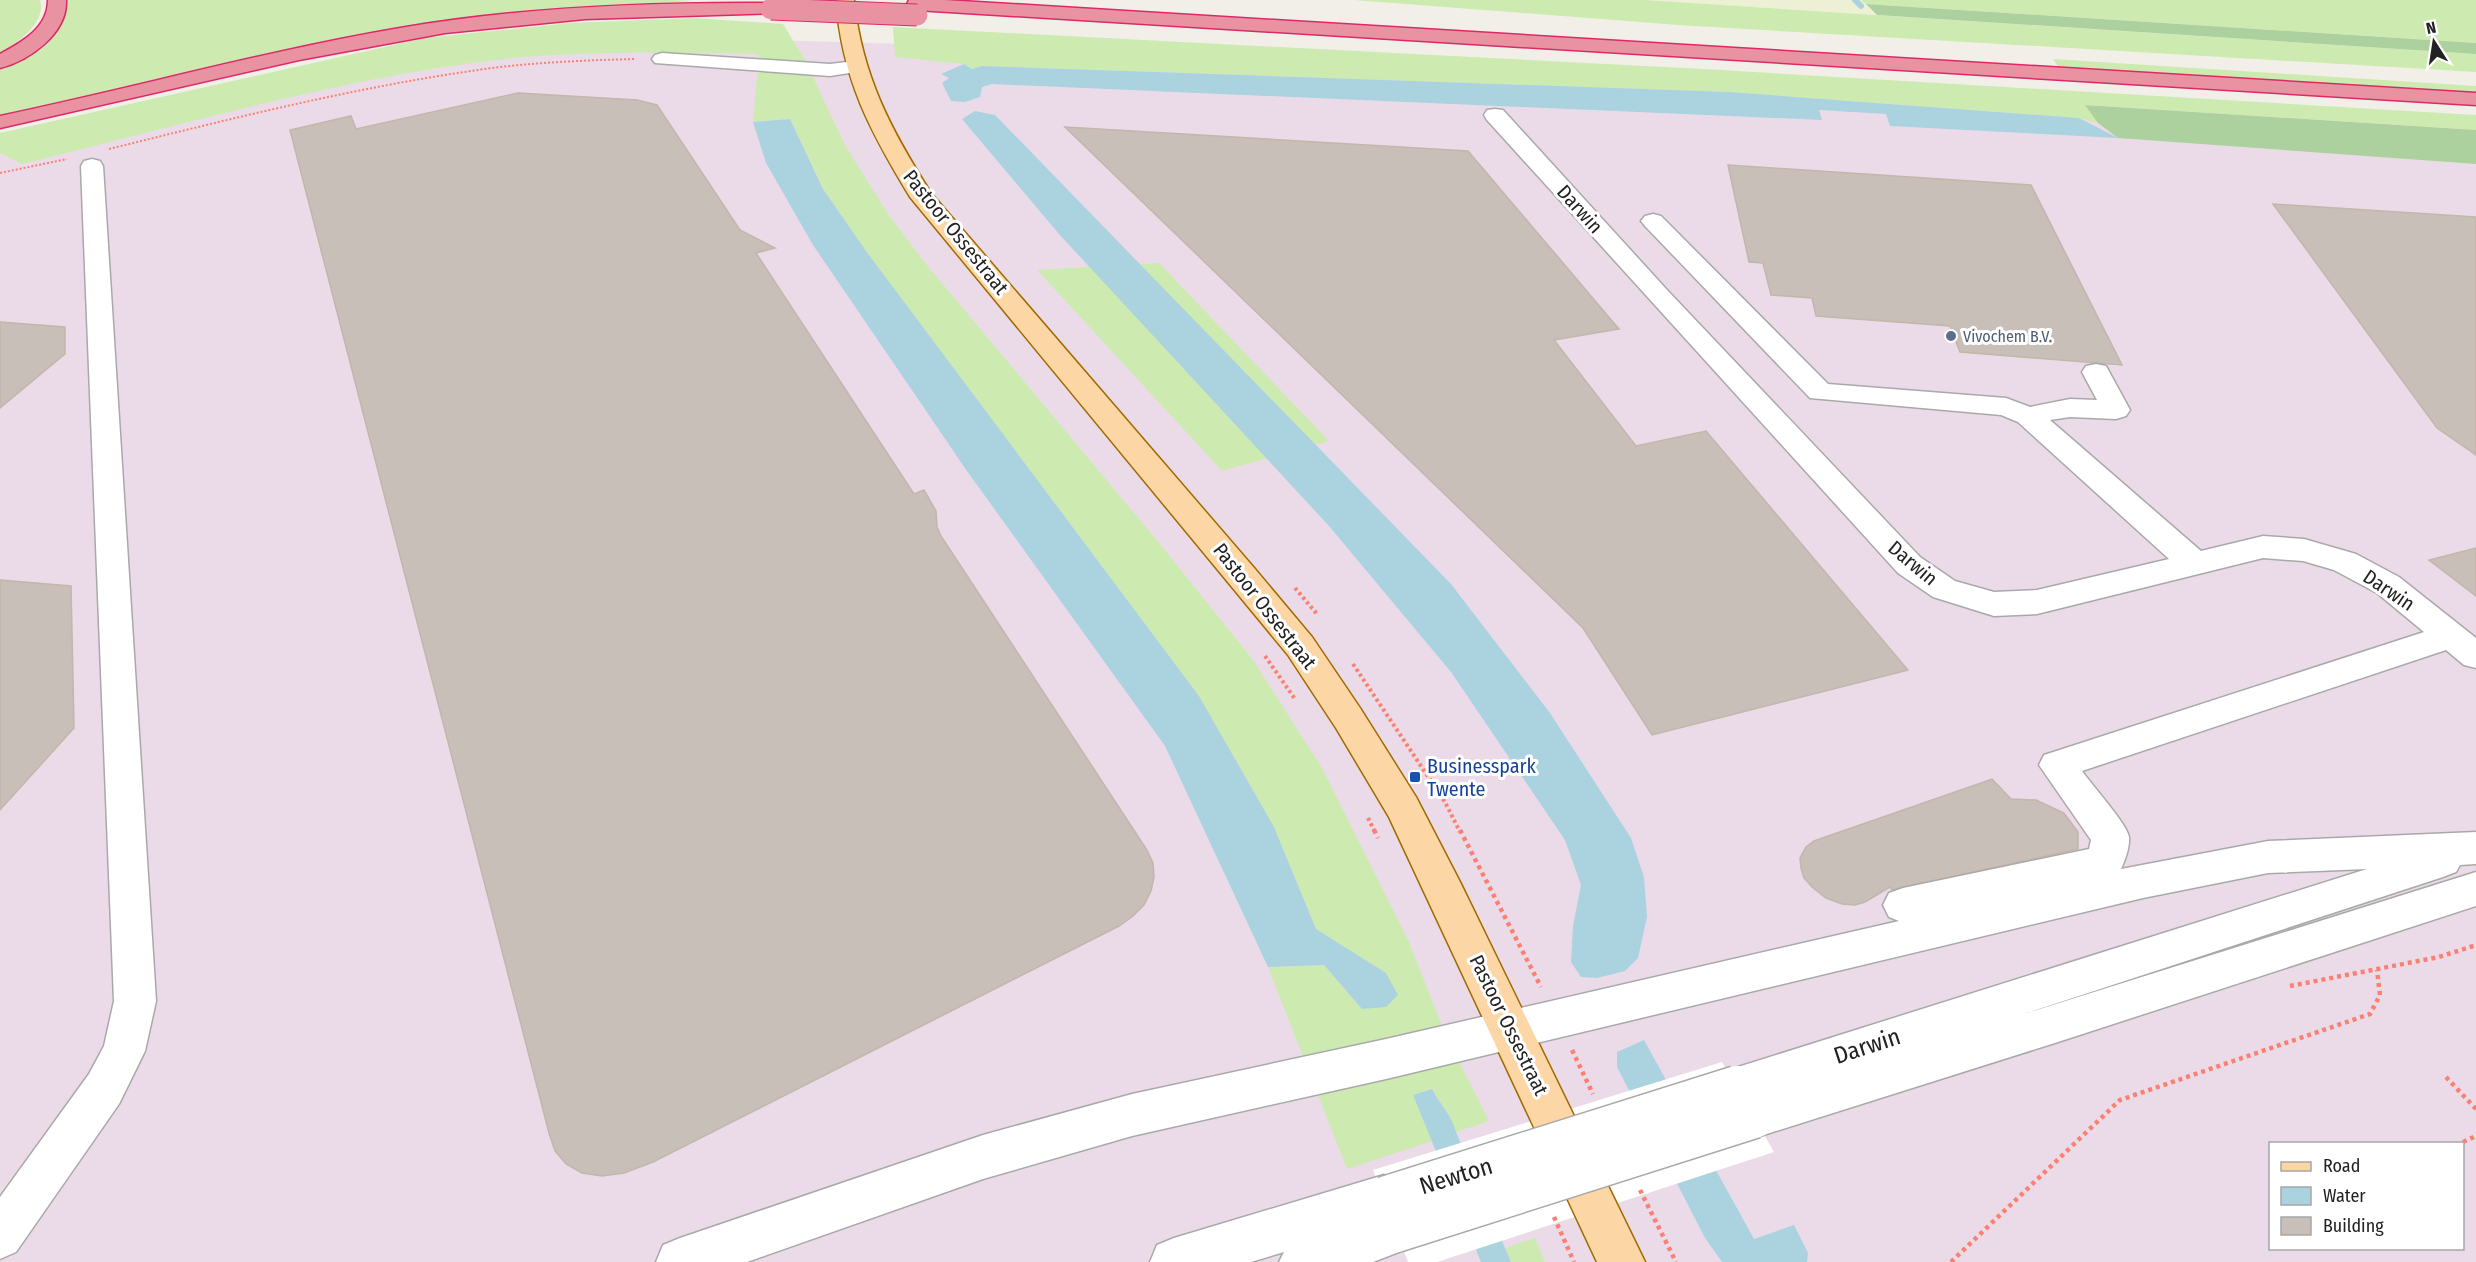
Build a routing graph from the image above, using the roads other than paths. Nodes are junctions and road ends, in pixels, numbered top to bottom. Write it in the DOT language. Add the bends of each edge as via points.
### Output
graph roads {
  1 [pos="57,0"];
  2 [pos="836,0"];
  3 [pos="845,0"];
  4 [pos="1112,0"];
  5 [pos="917,10"];
  6 [pos="662,59"];
  7 [pos="0,62"];
  8 [pos="855,67"];
  9 [pos="2476,80"];
  10 [pos="2476,99"];
  11 [pos="1495,114"];
  12 [pos="0,122"];
  13 [pos="91,157"];
  14 [pos="1653,221"];
  15 [pos="1716,285"];
  16 [pos="1659,296"];
  17 [pos="2096,372"];
  18 [pos="1820,392"];
  19 [pos="1762,408"];
  20 [pos="2028,416"];
  21 [pos="2194,563"];
  22 [pos="2463,646"];
  23 [pos="2476,849"];
  24 [pos="2476,889"];
  25 [pos="1903,905"];
  26 [pos="1511,1029"];
  27 [pos="1746,1102"];
  28 [pos="1390,1215"];
  29 [pos="0,1236"];
  30 [pos="680,1262"];
  31 [pos="1174,1262"];
  32 [pos="1303,1262"];
  33 [pos="1621,1262"];
  1 -- 7 [label="highway" via="58,11 52,23 38,38"];
  2 -- 5 [label="highway"];
  3 -- 8 [label="main road, Pastoor Ossestraat"];
  4 -- 9 [label="highway"];
  5 -- 10 [label="highway" via="1022,18 1158,19"];
  5 -- 12 [label="highway, bridge" via="638,10 460,25 334,46"];
  6 -- 8 [label="street" via="830,70"];
  8 -- 26 [label="main road, Pastoor Ossestraat" via="884,136 922,196 1300,646 1403,808"];
  11 -- 16 [label="street, Darwin"];
  13 -- 29 [label="street" via="135,1001 124,1051 104,1089"];
  14 -- 15 [label="street"];
  15 -- 16 [label="street"];
  15 -- 18 [label="street"];
  16 -- 19 [label="street, Darwin"];
  17 -- 20 [label="street" via="2116,411 2070,408"];
  18 -- 19 [label="street"];
  18 -- 20 [label="street" via="2006,407"];
  19 -- 21 [label="street, Darwin" via="1909,565 1944,589 1994,604 2037,602"];
  20 -- 21 [label="street"];
  21 -- 22 [label="street, Darwin" via="2263,547 2304,550 2345,562 2388,585"];
  22 -- 25 [label="street" via="2057,765 2110,837 2106,862"];
  23 -- 26 [label="street" via="2268,857 2143,881"];
  23 -- 27 [label="street, Darwin"];
  24 -- 27 [label="street, Darwin" via="2058,1023"];
  26 -- 30 [label="street" via="1132,1115 983,1157"];
  26 -- 33 [label="main road, Pastoor Ossestraat"];
  27 -- 28 [label="street, Newton, bridge"];
  28 -- 31 [label="street, Newton"];
  28 -- 32 [label="street, Newton"];
}
